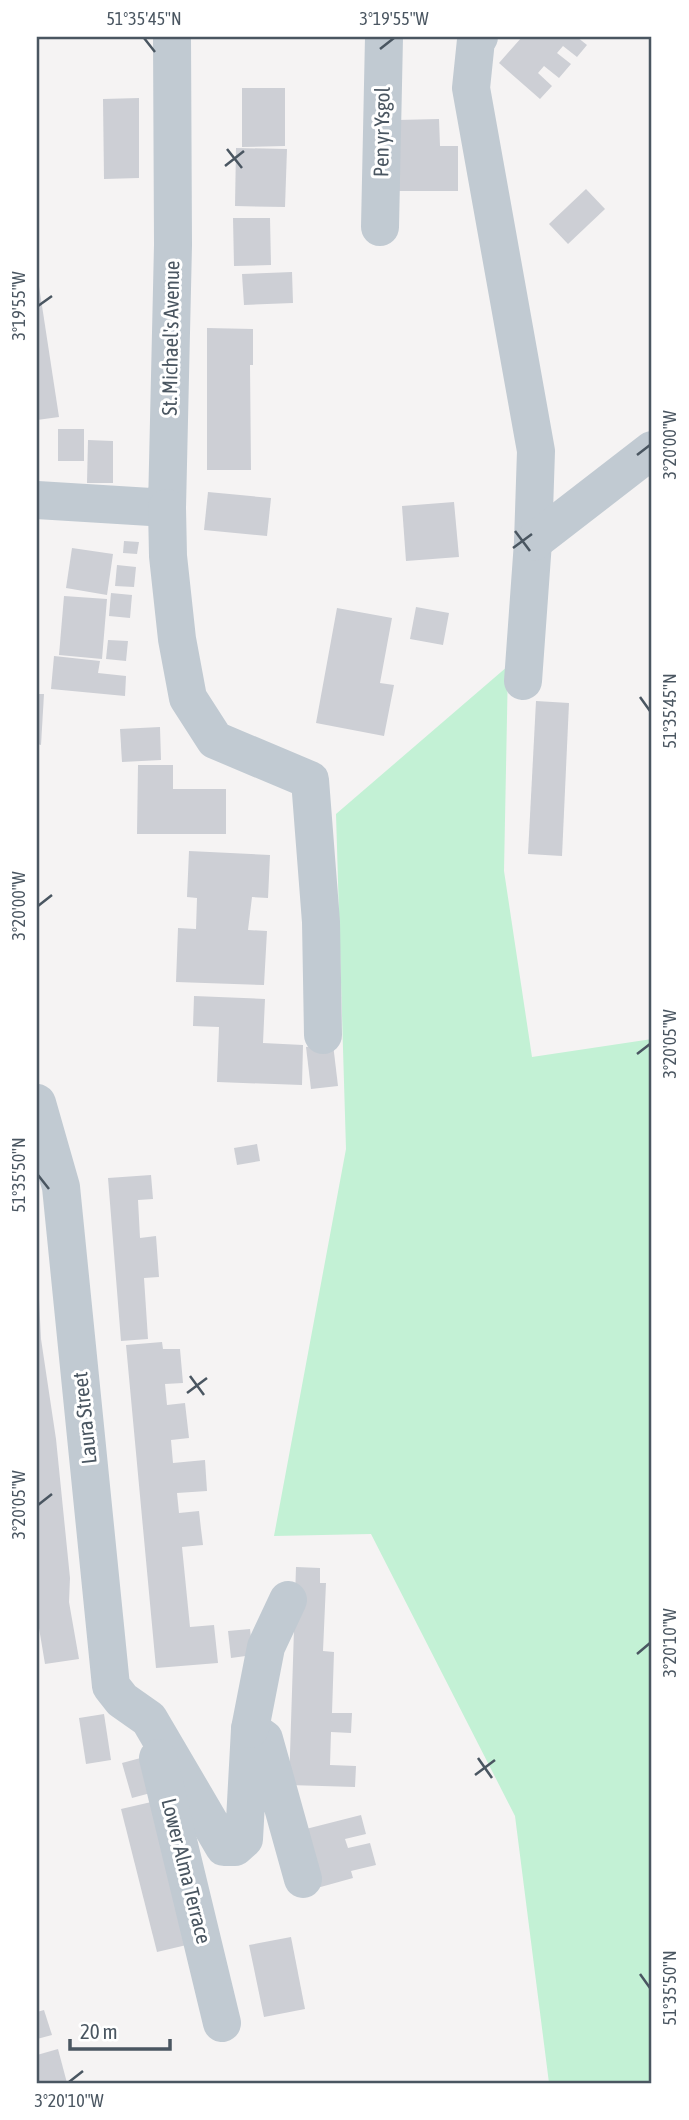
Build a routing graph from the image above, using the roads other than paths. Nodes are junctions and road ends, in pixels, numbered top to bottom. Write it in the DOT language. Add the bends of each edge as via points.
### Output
graph roads {
  1 [pos="172,37"];
  2 [pos="384,37"];
  3 [pos="479,37"];
  4 [pos="380,228"];
  5 [pos="652,450"];
  6 [pos="37,500"];
  7 [pos="167,508"];
  8 [pos="533,542"];
  9 [pos="523,681"];
  10 [pos="323,1035"];
  11 [pos="37,1103"];
  12 [pos="288,1600"];
  13 [pos="149,1719"];
  14 [pos="250,1729"];
  15 [pos="303,1879"];
  16 [pos="222,2023"];
  1 -- 7 [label="street, St. Michael's Avenue"];
  2 -- 4 [label="street, Pen yr Ysgol"];
  3 -- 8 [label="street" via="471,88 536,451"];
  5 -- 8 [label="street"];
  6 -- 7 [label="street"];
  7 -- 10 [label="street, St. Michael's Avenue" via="177,639 188,698 215,740 310,780 321,922"];
  8 -- 9 [label="street"];
  11 -- 13 [label="street, Laura Street" via="61,1187 111,1686"];
  12 -- 14 [label="street" via="265,1647"];
  13 -- 14 [label="street" via="225,1847 235,1847 244,1839"];
  13 -- 16 [label="street, Lower Alma Terrace"];
  14 -- 15 [label="street" via="264,1739"];
}
